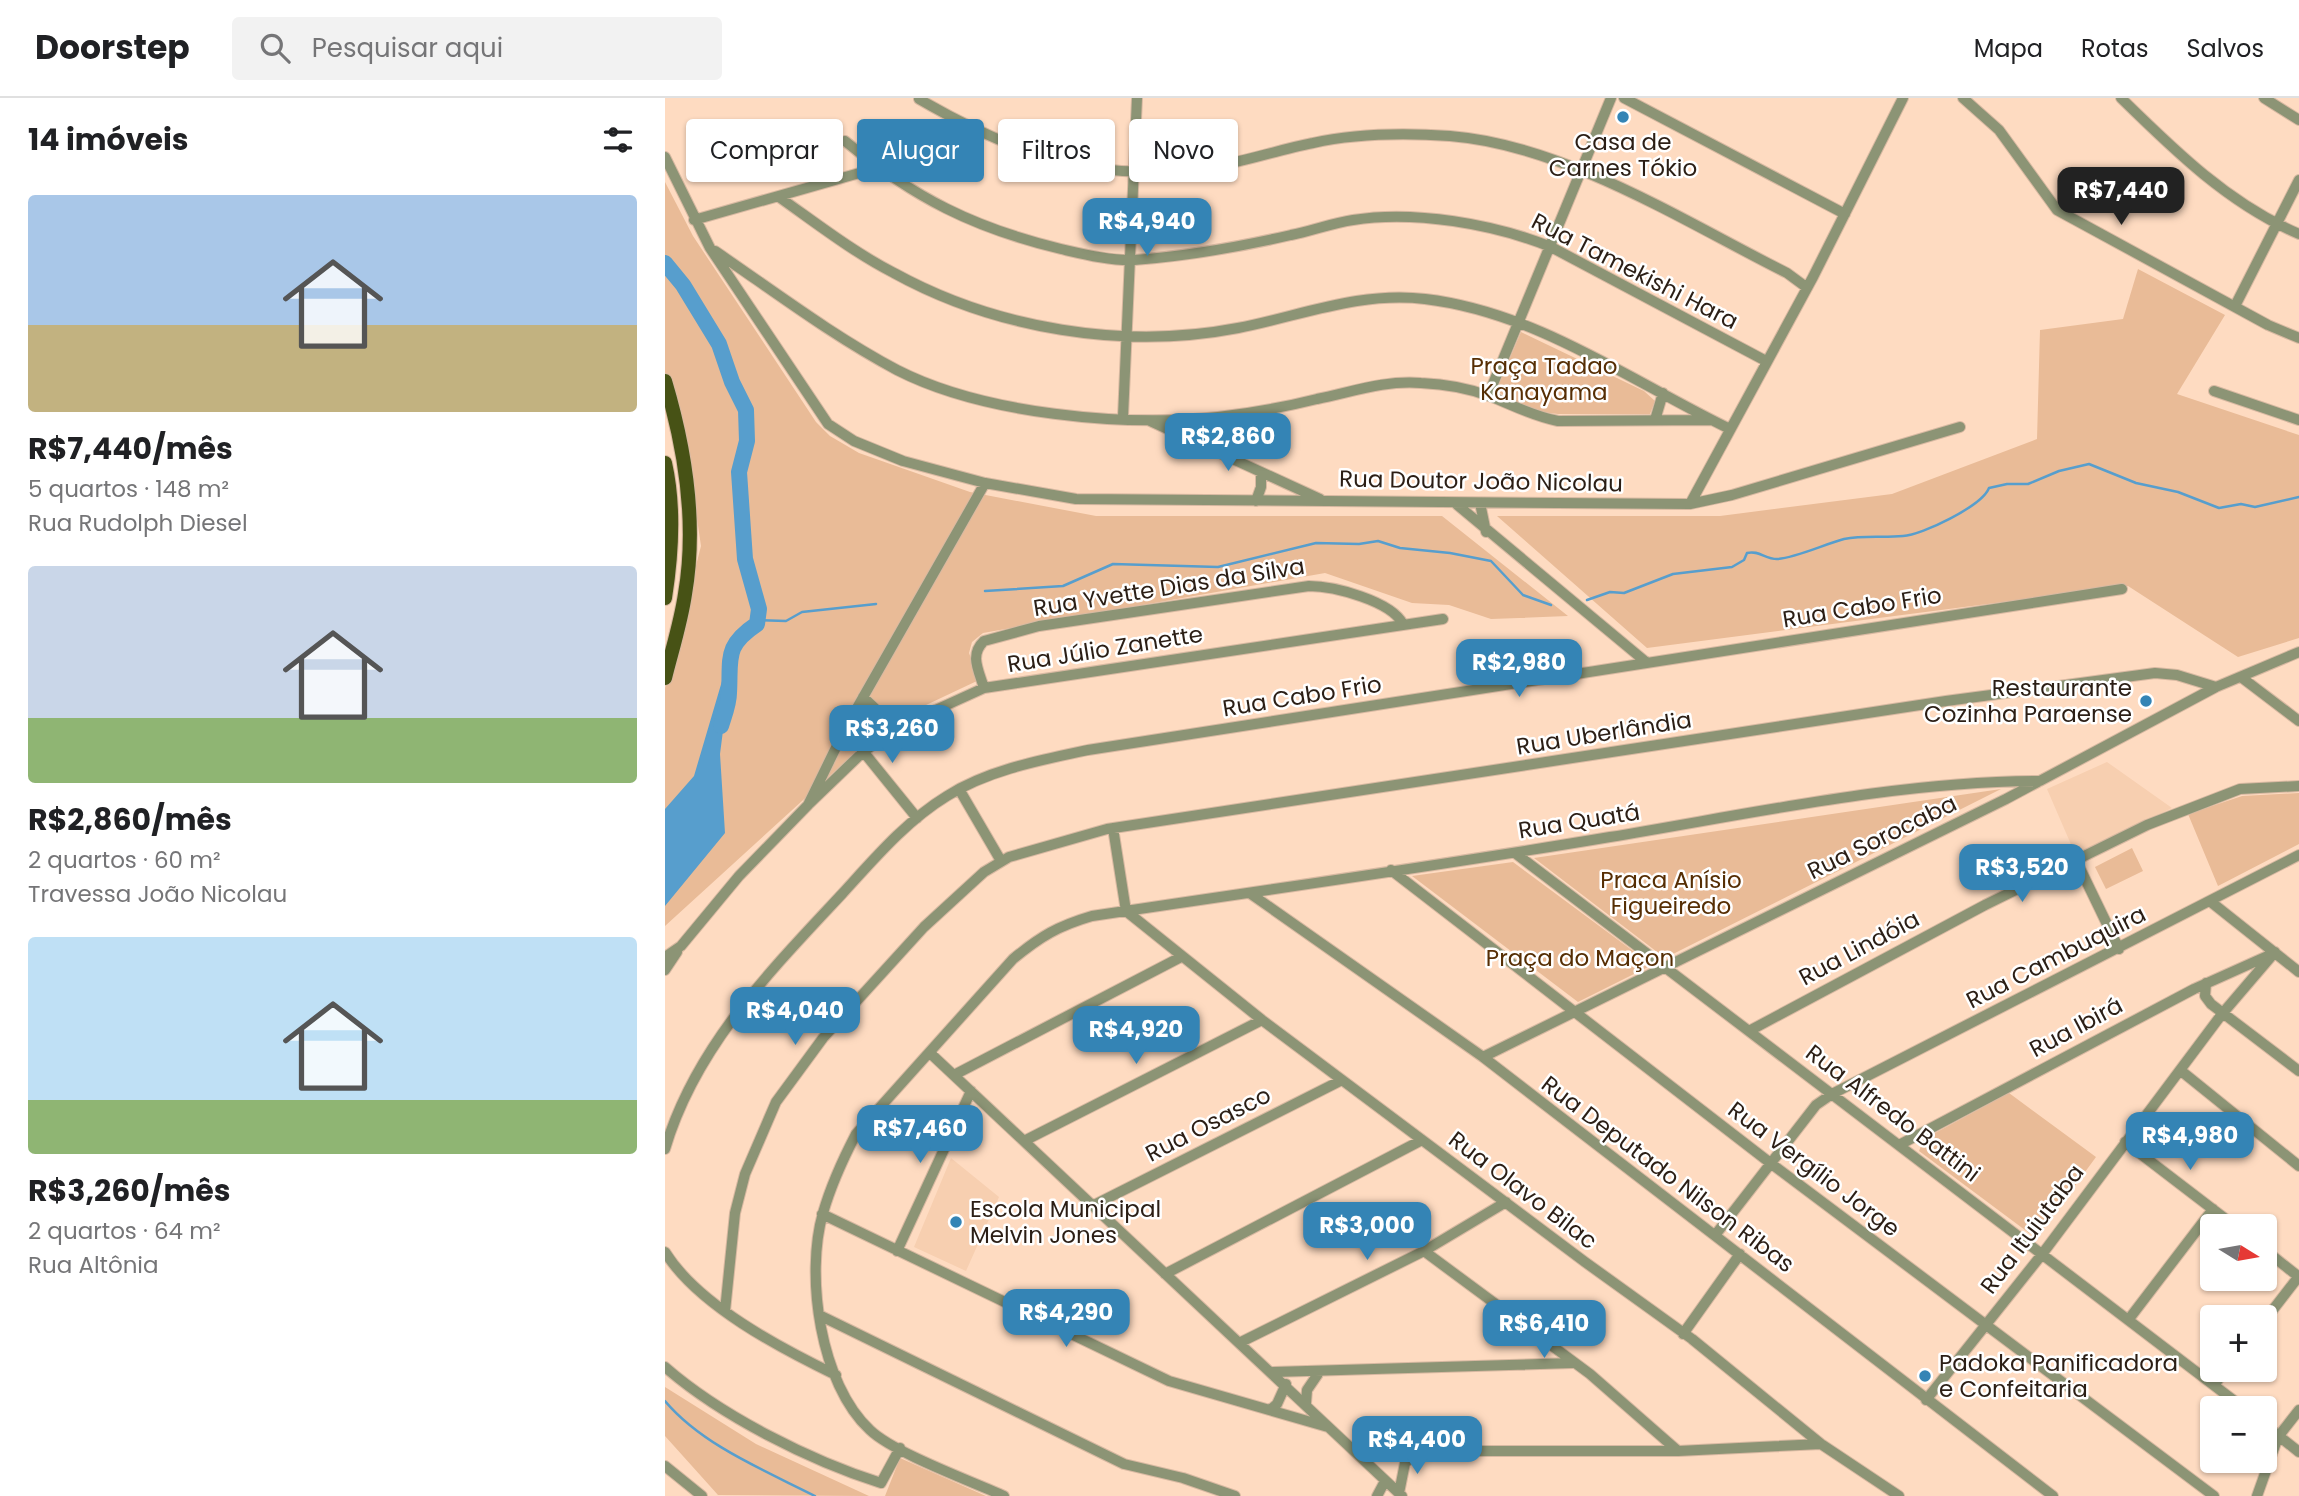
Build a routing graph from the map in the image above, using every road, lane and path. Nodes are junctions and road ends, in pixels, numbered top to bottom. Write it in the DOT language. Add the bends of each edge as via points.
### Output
graph roads {
  1 [pos="1137,98"];
  2 [pos="1611,98"];
  3 [pos="1624,98"];
  4 [pos="1902,98"];
  5 [pos="1963,98"];
  6 [pos="2121,98"];
  7 [pos="2264,98"];
  8 [pos="919,99"];
  9 [pos="1136,119"];
  10 [pos="2299,120"];
  11 [pos="845,141"];
  12 [pos="857,151"];
  13 [pos="665,157"];
  14 [pos="1238,160"];
  15 [pos="1583,170"];
  16 [pos="857,174"];
  17 [pos="1129,174"];
  18 [pos="2299,180"];
  19 [pos="899,182"];
  20 [pos="1133,182"];
  21 [pos="779,197"];
  22 [pos="1845,215"];
  23 [pos="694,220"];
  24 [pos="2276,224"];
  25 [pos="2299,234"];
  26 [pos="1551,247"];
  27 [pos="710,248"];
  28 [pos="1131,260"];
  29 [pos="1807,287"];
  30 [pos="2235,306"];
  31 [pos="1519,322"];
  32 [pos="1125,338"];
  33 [pos="2299,338"];
  34 [pos="1766,362"];
  35 [pos="665,381"];
  36 [pos="2214,391"];
  37 [pos="1663,393"];
  38 [pos="1488,396"];
  39 [pos="1123,418"];
  40 [pos="1144,418"];
  41 [pos="1200,419"];
  42 [pos="1655,420"];
  43 [pos="1711,420"];
  44 [pos="2299,420"];
  45 [pos="1960,427"];
  46 [pos="1730,429"];
  47 [pos="1197,442"];
  48 [pos="665,463"];
  49 [pos="1261,472"];
  50 [pos="985,484"];
  51 [pos="687,489"];
  52 [pos="668,492"];
  53 [pos="1256,501"];
  54 [pos="1324,501"];
  55 [pos="1455,503"];
  56 [pos="1480,503"];
  57 [pos="1690,504"];
  58 [pos="1486,532"];
  59 [pos="668,549"];
  60 [pos="2122,589"];
  61 [pos="666,590"];
  62 [pos="1443,618"];
  63 [pos="1403,624"];
  64 [pos="2299,652"];
  65 [pos="1646,663"];
  66 [pos="2241,677"];
  67 [pos="665,678"];
  68 [pos="2216,687"];
  69 [pos="984,688"];
  70 [pos="863,697"];
  71 [pos="2299,721"];
  72 [pos="896,728"];
  73 [pos="845,729"];
  74 [pos="862,753"];
  75 [pos="2005,781"];
  76 [pos="2040,781"];
  77 [pos="2299,786"];
  78 [pos="958,789"];
  79 [pos="2006,799"];
  80 [pos="808,805"];
  81 [pos="917,818"];
  82 [pos="1113,828"];
  83 [pos="1515,853"];
  84 [pos="2299,855"];
  85 [pos="2076,860"];
  86 [pos="1001,861"];
  87 [pos="1391,870"];
  88 [pos="1251,894"];
  89 [pos="2211,902"];
  90 [pos="1126,911"];
  91 [pos="681,946"];
  92 [pos="2119,949"];
  93 [pos="2275,952"];
  94 [pos="665,957"];
  95 [pos="1181,957"];
  96 [pos="1666,968"];
  97 [pos="665,970"];
  98 [pos="2299,972"];
  99 [pos="2206,983"];
  100 [pos="1578,1012"];
  101 [pos="2222,1014"];
  102 [pos="1262,1020"];
  103 [pos="1749,1031"];
  104 [pos="930,1053"];
  105 [pos="1483,1057"];
  106 [pos="2180,1070"];
  107 [pos="2299,1071"];
  108 [pos="954,1075"];
  109 [pos="1342,1080"];
  110 [pos="971,1091"];
  111 [pos="1832,1094"];
  112 [pos="1422,1140"];
  113 [pos="1024,1141"];
  114 [pos="2125,1142"];
  115 [pos="1901,1144"];
  116 [pos="665,1149"];
  117 [pos="1769,1162"];
  118 [pos="2299,1166"];
  119 [pos="1506,1202"];
  120 [pos="1092,1206"];
  121 [pos="2213,1209"];
  122 [pos="823,1214"];
  123 [pos="2219,1214"];
  124 [pos="1716,1234"];
  125 [pos="897,1251"];
  126 [pos="1424,1251"];
  127 [pos="665,1252"];
  128 [pos="2043,1253"];
  129 [pos="1740,1254"];
  130 [pos="2277,1259"];
  131 [pos="1165,1273"];
  132 [pos="2299,1276"];
  133 [pos="2277,1305"];
  134 [pos="725,1311"];
  135 [pos="819,1315"];
  136 [pos="2129,1319"];
  137 [pos="1985,1325"];
  138 [pos="1683,1334"];
  139 [pos="1240,1343"];
  140 [pos="1573,1363"];
  141 [pos="665,1367"];
  142 [pos="1320,1371"];
  143 [pos="1273,1372"];
  144 [pos="836,1375"];
  145 [pos="1286,1384"];
  146 [pos="2215,1384"];
  147 [pos="2229,1396"];
  148 [pos="1926,1400"];
  149 [pos="1305,1403"];
  150 [pos="1270,1410"];
  151 [pos="2299,1410"];
  152 [pos="1331,1427"];
  153 [pos="2278,1437"];
  154 [pos="1821,1444"];
  155 [pos="900,1448"];
  156 [pos="1356,1451"];
  157 [pos="1419,1451"];
  158 [pos="1678,1451"];
  159 [pos="2299,1452"];
  160 [pos="665,1466"];
  161 [pos="1385,1481"];
  162 [pos="1400,1495"];
  163 [pos="702,1496"];
  164 [pos="1004,1496"];
  165 [pos="1235,1496"];
  166 [pos="1377,1496"];
  167 [pos="1899,1496"];
  168 [pos="2053,1496"];
  169 [pos="2214,1496"];
  170 [pos="2257,1496"];
  1 -- 9 [label="street"];
  2 -- 15 [label="street"];
  3 -- 22 [label="street"];
  4 -- 22 [label="street"];
  5 -- 30 [label="street" via="1999,130 2057,210"];
  6 -- 24 [label="street" via="2174,152"];
  7 -- 10 [label="street"];
  8 -- 17 [label="street" via="965,126 1027,153"];
  11 -- 12 [label="street, Rua Tamekishi Hara"];
  13 -- 23 [label="street, Rua Doutor João Nicolau"];
  14 -- 15 [label="street" via="1315,142 1400,134 1453,136 1505,145"];
  15 -- 26 [label="street"];
  15 -- 29 [label="street"];
  16 -- 21 [label="street"];
  18 -- 24 [label="street"];
  19 -- 28 [label="street, Rua Tamekishi Hara" via="947,212 1009,236"];
  20 -- 28 [label="street"];
  21 -- 23 [label="street"];
  21 -- 32 [label="street" via="895,274 947,296 1007,318"];
  22 -- 29 [label="street"];
  23 -- 27 [label="street, Rua Doutor João Nicolau"];
  24 -- 25 [label="street"];
  24 -- 30 [label="street"];
  26 -- 28 [label="street, Rua Tamekishi Hara" via="1523,236 1420,216 1354,220 1216,251"];
  26 -- 31 [label="street"];
  26 -- 34 [label="street, Rua Tamekishi Hara"];
  27 -- 39 [label="street" via="898,370 961,394 1028,410"];
  27 -- 50 [label="street, Rua Doutor João Nicolau" via="828,424 869,448"];
  28 -- 32 [label="street"];
  29 -- 34 [label="street"];
  30 -- 33 [label="street"];
  31 -- 32 [label="street" via="1468,305 1422,298 1370,298 1238,328"];
  31 -- 37 [label="street"];
  31 -- 38 [label="street"];
  32 -- 39 [label="street"];
  34 -- 46 [label="street"];
  35 -- 51 [label="main road"];
  36 -- 44 [label="street"];
  37 -- 42 [label="street"];
  37 -- 43 [label="street"];
  38 -- 41 [label="street" via="1420,383 1373,384 1252,413"];
  38 -- 42 [label="street" via="1558,421"];
  39 -- 40 [label="street"];
  40 -- 41 [label="street"];
  40 -- 47 [label="street"];
  41 -- 47 [label="street"];
  42 -- 43 [label="street"];
  43 -- 46 [label="street"];
  45 -- 57 [label="street, Rua Doutor João Nicolau"];
  46 -- 57 [label="street"];
  47 -- 49 [label="street"];
  48 -- 52 [label="main road"];
  49 -- 53 [label="street"];
  49 -- 54 [label="street"];
  50 -- 53 [label="street, Rua Doutor João Nicolau" via="1076,499"];
  50 -- 70 [label="street"];
  51 -- 52 [label="street"];
  51 -- 67 [label="main road" via="686,593"];
  52 -- 59 [label="main road"];
  53 -- 54 [label="street, Rua Doutor João Nicolau"];
  54 -- 55 [label="street, Rua Doutor João Nicolau"];
  55 -- 56 [label="street, Rua Doutor João Nicolau"];
  55 -- 58 [label="street"];
  56 -- 57 [label="street, Rua Doutor João Nicolau"];
  56 -- 58 [label="street"];
  58 -- 65 [label="street"];
  59 -- 61 [label="main road"];
  60 -- 65 [label="street, Rua Cabo Frio"];
  62 -- 63 [label="street, Rua Júlio Zanette"];
  63 -- 69 [label="street, Rua Júlio Zanette"];
  63 -- 69 [label="street, Rua Yvette Dias da Silva" via="1392,611 1342,590 1309,586 1039,626 977,647"];
  64 -- 66 [label="street, Rua Sorocaba"];
  65 -- 78 [label="street, Rua Cabo Frio" via="1088,750 1047,758"];
  66 -- 68 [label="street, Rua Sorocaba"];
  66 -- 71 [label="street"];
  68 -- 76 [label="street, Rua Sorocaba"];
  68 -- 82 [label="street, Rua Uberlândia" via="2155,673"];
  69 -- 72 [label="street, Rua Júlio Zanette"];
  70 -- 72 [label="street"];
  70 -- 73 [label="street"];
  72 -- 74 [label="street, Rua Júlio Zanette"];
  73 -- 74 [label="street"];
  73 -- 80 [label="street"];
  74 -- 80 [label="street, Rua Júlio Zanette"];
  74 -- 81 [label="street"];
  75 -- 76 [label="street, Rua Quatá"];
  75 -- 79 [label="street"];
  75 -- 83 [label="street, Rua Quatá" via="1836,799"];
  76 -- 79 [label="street, Rua Sorocaba"];
  77 -- 85 [label="street, Rua Lindóia" via="2240,789 2147,825"];
  78 -- 81 [label="street, Rua Cabo Frio"];
  78 -- 86 [label="street"];
  79 -- 96 [label="street, Rua Sorocaba"];
  80 -- 91 [label="street, Rua Júlio Zanette" via="739,876"];
  81 -- 116 [label="street, Rua Cabo Frio" via="803,935 722,1031 690,1085"];
  82 -- 86 [label="street, Rua Uberlândia"];
  82 -- 90 [label="street"];
  83 -- 87 [label="street, Rua Quatá"];
  83 -- 96 [label="street, Rua Alfredo Battini"];
  84 -- 89 [label="street, Rua Cambuquira"];
  85 -- 92 [label="street"];
  85 -- 103 [label="street, Rua Lindóia"];
  86 -- 134 [label="street" via="915,936 823,1038 776,1102 739,1192"];
  87 -- 88 [label="street, Rua Quatá"];
  87 -- 100 [label="street, Rua Vergílio Jorge"];
  88 -- 90 [label="street, Rua Quatá"];
  88 -- 105 [label="street, Rua Deputado Nilson Ribas"];
  89 -- 92 [label="street, Rua Cambuquira"];
  89 -- 93 [label="street"];
  90 -- 95 [label="street, Rua Olavo Bilac"];
  90 -- 104 [label="street, Rua Quatá" via="1070,922 1041,937 1013,959"];
  91 -- 94 [label="street"];
  91 -- 97 [label="street"];
  92 -- 111 [label="street, Rua Cambuquira"];
  93 -- 98 [label="street"];
  93 -- 99 [label="street, Rua Ibirá"];
  93 -- 101 [label="street, Rua Ituiutaba"];
  95 -- 102 [label="street, Rua Olavo Bilac"];
  95 -- 108 [label="street"];
  96 -- 100 [label="street, Rua Sorocaba"];
  96 -- 103 [label="street, Rua Alfredo Battini"];
  99 -- 101 [label="street" via="2205,996"];
  99 -- 115 [label="street, Rua Ibirá"];
  100 -- 105 [label="street, Rua Sorocaba"];
  100 -- 117 [label="street, Rua Vergílio Jorge"];
  101 -- 106 [label="street, Rua Ituiutaba"];
  101 -- 107 [label="street"];
  102 -- 109 [label="street, Rua Olavo Bilac"];
  102 -- 113 [label="street"];
  103 -- 111 [label="street, Rua Alfredo Battini"];
  104 -- 108 [label="street"];
  104 -- 122 [label="street, Rua Quatá" via="856,1134"];
  105 -- 124 [label="street, Rua Deputado Nilson Ribas"];
  106 -- 114 [label="street, Rua Ituiutaba"];
  106 -- 118 [label="street"];
  108 -- 110 [label="street"];
  109 -- 112 [label="street, Rua Olavo Bilac"];
  109 -- 120 [label="street, Rua Osasco"];
  110 -- 113 [label="street"];
  110 -- 125 [label="street"];
  111 -- 115 [label="street, Rua Alfredo Battini"];
  111 -- 117 [label="street, Rua Cambuquira" via="1816,1105"];
  112 -- 119 [label="street, Rua Olavo Bilac"];
  112 -- 131 [label="street"];
  113 -- 120 [label="street"];
  114 -- 121 [label="street"];
  114 -- 128 [label="street, Rua Ituiutaba"];
  115 -- 128 [label="street, Rua Alfredo Battini"];
  117 -- 124 [label="street, Rua Cambuquira"];
  117 -- 137 [label="street, Rua Vergílio Jorge"];
  119 -- 126 [label="street"];
  119 -- 138 [label="street, Rua Olavo Bilac"];
  120 -- 131 [label="street"];
  121 -- 123 [label="street"];
  121 -- 136 [label="street"];
  122 -- 125 [label="street"];
  122 -- 135 [label="street, Rua Quatá" via="817,1267"];
  124 -- 129 [label="street, Rua Deputado Nilson Ribas"];
  125 -- 150 [label="street" via="1170,1381"];
  126 -- 139 [label="street"];
  126 -- 140 [label="street"];
  127 -- 134 [label="street" via="679,1272"];
  128 -- 136 [label="street, Rua Alfredo Battini"];
  128 -- 137 [label="street, Rua Ituiutaba"];
  129 -- 138 [label="street"];
  129 -- 148 [label="street, Rua Deputado Nilson Ribas"];
  130 -- 132 [label="street"];
  131 -- 139 [label="street"];
  132 -- 133 [label="street"];
  134 -- 144 [label="street"];
  135 -- 144 [label="street, Rua Quatá"];
  135 -- 165 [label="street" via="1124,1464"];
  136 -- 146 [label="street, Rua Alfredo Battini"];
  137 -- 148 [label="street, Rua Ituiutaba"];
  137 -- 169 [label="street, Rua Vergílio Jorge"];
  138 -- 154 [label="street, Rua Olavo Bilac"];
  139 -- 143 [label="street"];
  140 -- 142 [label="street"];
  140 -- 158 [label="street"];
  141 -- 155 [label="street" via="724,1408 836,1469 881,1483"];
  142 -- 143 [label="street"];
  142 -- 149 [label="street" via="1307,1390"];
  143 -- 145 [label="street"];
  144 -- 155 [label="street, Rua Quatá" via="864,1424"];
  145 -- 149 [label="street"];
  145 -- 150 [label="street"];
  146 -- 147 [label="street, Rua Alfredo Battini"];
  148 -- 168 [label="street, Rua Deputado Nilson Ribas"];
  149 -- 152 [label="street"];
  150 -- 152 [label="street"];
  151 -- 153 [label="street"];
  152 -- 156 [label="street"];
  153 -- 159 [label="street"];
  153 -- 170 [label="street"];
  154 -- 158 [label="street"];
  154 -- 167 [label="street, Rua Olavo Bilac"];
  155 -- 164 [label="street, Rua Quatá"];
  156 -- 157 [label="street"];
  156 -- 161 [label="street"];
  157 -- 158 [label="street"];
  157 -- 162 [label="street" via="1405,1463"];
  160 -- 163 [label="street"];
  161 -- 162 [label="street"];
  161 -- 166 [label="street"];
}
